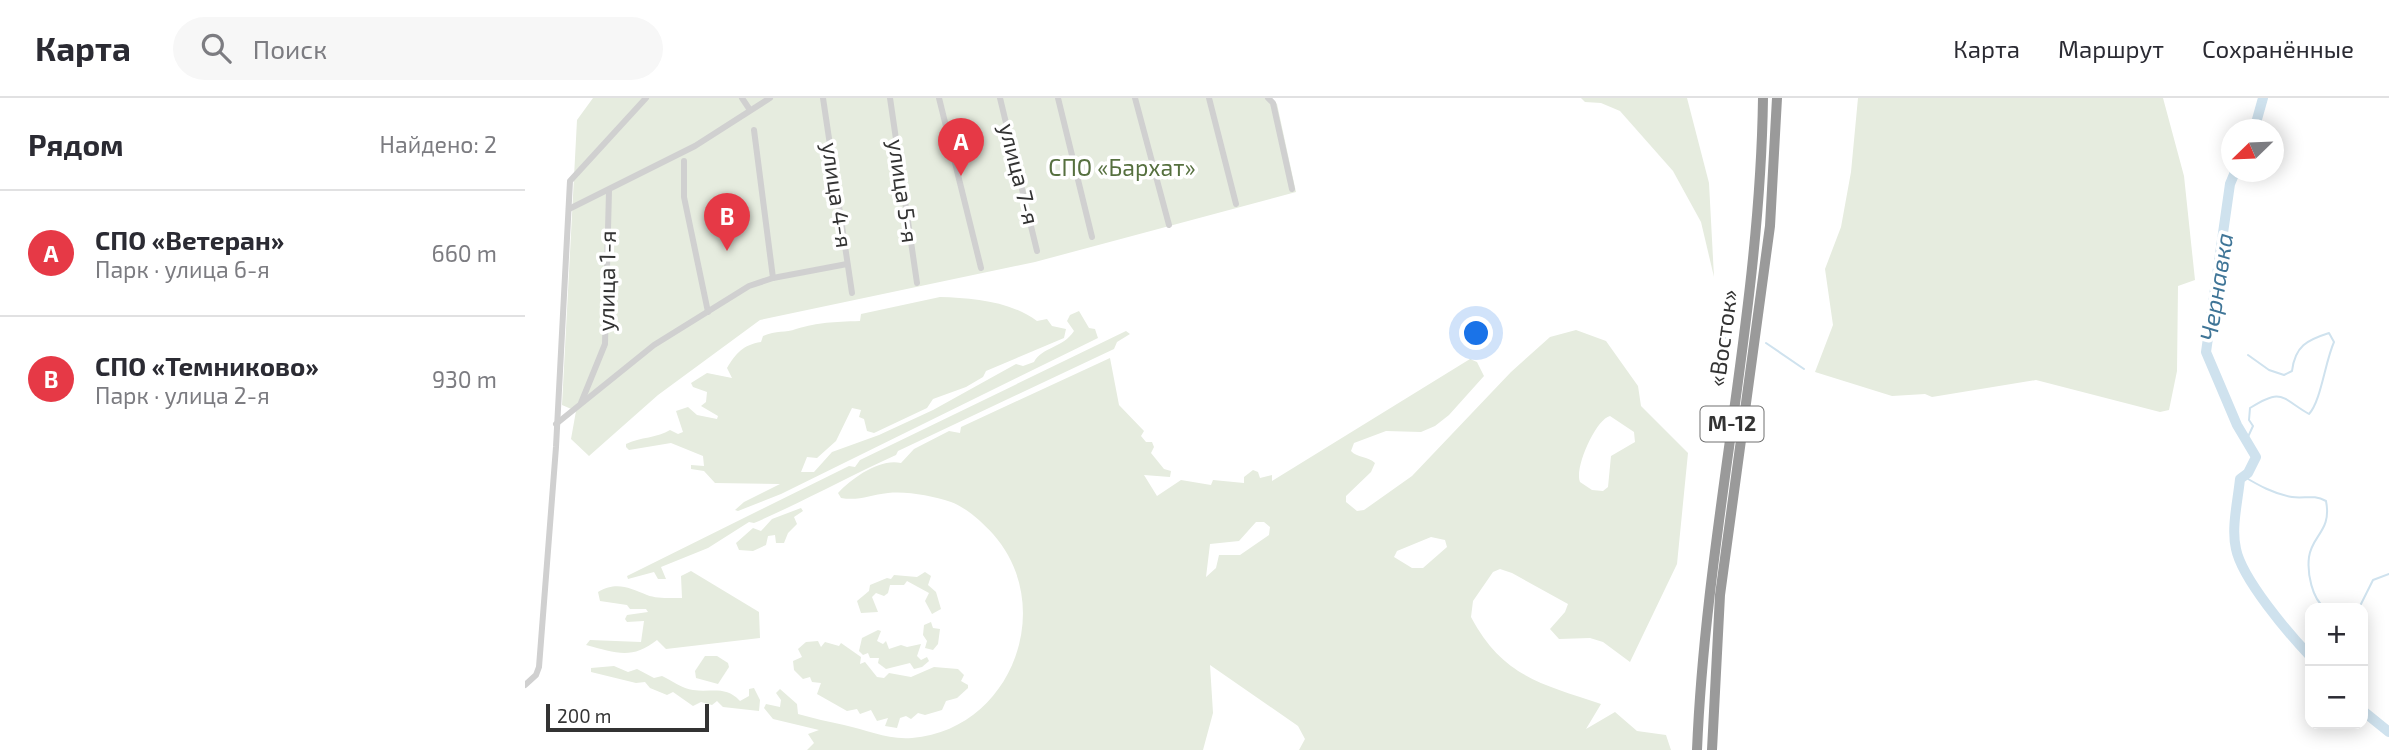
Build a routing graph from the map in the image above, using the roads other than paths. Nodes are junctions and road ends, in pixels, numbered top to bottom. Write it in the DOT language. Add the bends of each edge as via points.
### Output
graph roads {
  1 [pos="646,98"];
  2 [pos="742,98"];
  3 [pos="770,98"];
  4 [pos="823,98"];
  5 [pos="890,98"];
  6 [pos="939,98"];
  7 [pos="1000,98"];
  8 [pos="1058,98"];
  9 [pos="1135,98"];
  10 [pos="1209,98"];
  11 [pos="1763,98"];
  12 [pos="1777,98"];
  13 [pos="1271,100"];
  14 [pos="750,110"];
  15 [pos="754,130"];
  16 [pos="684,162"];
  17 [pos="1292,189"];
  18 [pos="609,191"];
  19 [pos="1236,204"];
  20 [pos="569,209"];
  21 [pos="1170,225"];
  22 [pos="1092,237"];
  23 [pos="1037,251"];
  24 [pos="846,264"];
  25 [pos="981,268"];
  26 [pos="773,278"];
  27 [pos="917,283"];
  28 [pos="852,293"];
  29 [pos="708,312"];
  30 [pos="579,408"];
  31 [pos="556,424"];
  32 [pos="525,685"];
  33 [pos="1697,750"];
  34 [pos="1712,750"];
  1 -- 20 [label="street" via="571,181"];
  2 -- 14 [label="street"];
  3 -- 14 [label="street"];
  4 -- 24 [label="street, улица 4-я"];
  5 -- 27 [label="street, улица 5-я"];
  6 -- 25 [label="street"];
  7 -- 23 [label="street, улица 7-я"];
  8 -- 22 [label="street"];
  9 -- 21 [label="street"];
  10 -- 19 [label="street"];
  11 -- 33 [label="highway, «Восток» / М-12" via="1753,272 1709,586"];
  12 -- 34 [label="highway, «Восток» / М-12" via="1769,226 1720,595"];
  13 -- 17 [label="street"];
  14 -- 18 [label="street" via="695,146"];
  15 -- 26 [label="street"];
  16 -- 29 [label="street" via="684,197"];
  18 -- 20 [label="street"];
  18 -- 30 [label="street, улица 1-я" via="605,344"];
  20 -- 31 [label="street"];
  24 -- 26 [label="street"];
  24 -- 28 [label="street, улица 4-я"];
  26 -- 29 [label="street" via="749,286"];
  29 -- 30 [label="street" via="638,357"];
  30 -- 31 [label="street"];
  31 -- 32 [label="street" via="539,667"];
}
